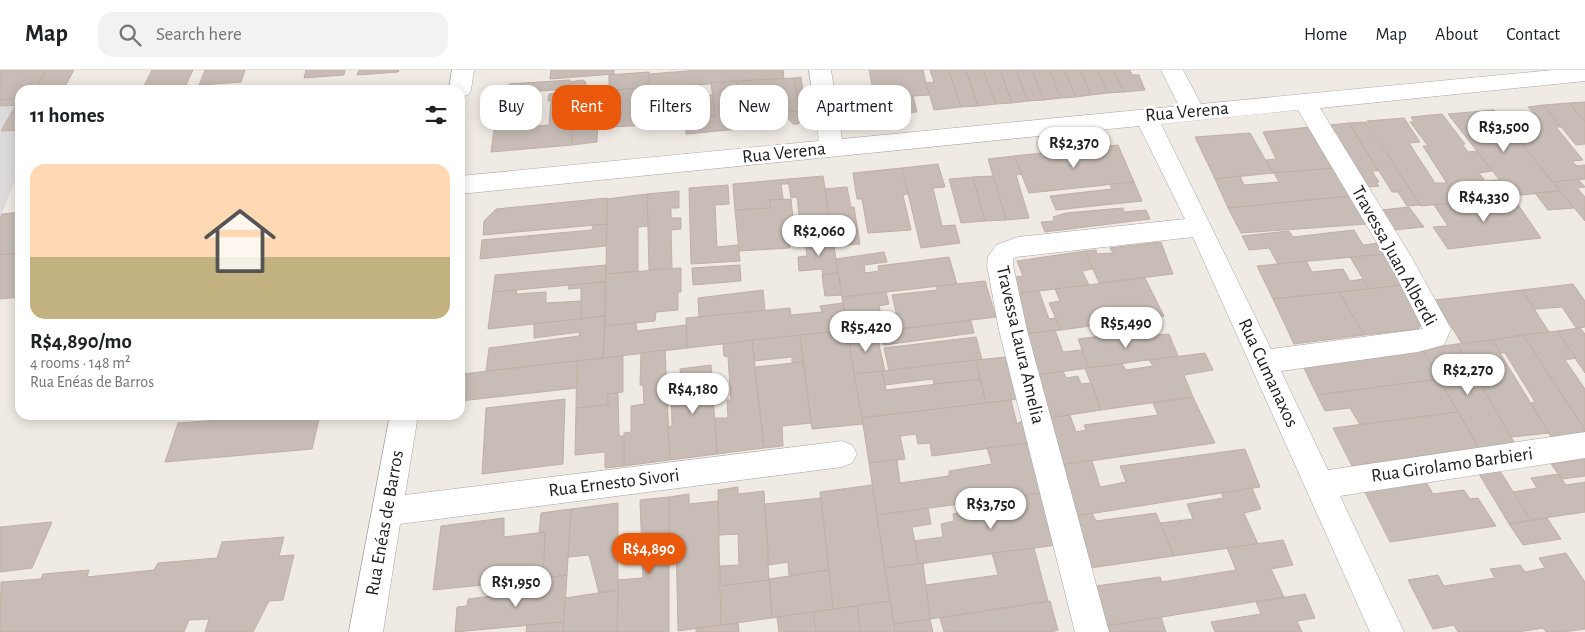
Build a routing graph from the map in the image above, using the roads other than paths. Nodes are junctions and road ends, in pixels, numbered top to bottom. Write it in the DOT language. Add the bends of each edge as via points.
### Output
graph roads {
  1 [pos="463,70"];
  2 [pos="820,70"];
  3 [pos="1172,70"];
  4 [pos="1582,78"];
  5 [pos="461,85"];
  6 [pos="1305,102"];
  7 [pos="1193,111"];
  8 [pos="1146,116"];
  9 [pos="832,148"];
  10 [pos="465,185"];
  11 [pos="1201,227"];
  12 [pos="1262,362"];
  13 [pos="403,420"];
  14 [pos="1585,446"];
  15 [pos="842,454"];
  16 [pos="1320,485"];
  17 [pos="386,512"];
  18 [pos="366,632"];
  19 [pos="1092,632"];
  20 [pos="1387,632"];
  1 -- 5 [label="street"];
  2 -- 9 [label="street"];
  3 -- 7 [label="street"];
  4 -- 6 [label="street, Rua Verena"];
  6 -- 7 [label="street, Rua Verena"];
  6 -- 12 [label="street, Travessa Juan Alberdi" via="1403,265 1437,329 1434,337 1418,341"];
  7 -- 8 [label="street, Rua Verena"];
  8 -- 9 [label="street, Rua Verena"];
  8 -- 11 [label="street, Rua Cumanaxos"];
  9 -- 10 [label="street, Rua Verena"];
  11 -- 12 [label="street, Rua Cumanaxos"];
  11 -- 19 [label="street, Travessa Laura Amelia" via="1018,247 1005,250 1000,256 1013,330"];
  12 -- 16 [label="street, Rua Cumanaxos"];
  13 -- 17 [label="street, Rua Enéas de Barros"];
  14 -- 16 [label="street, Rua Girolamo Barbieri"];
  15 -- 17 [label="street, Rua Ernesto Sivori"];
  16 -- 20 [label="street, Rua Cumanaxos"];
  17 -- 18 [label="street, Rua Enéas de Barros"];
}
